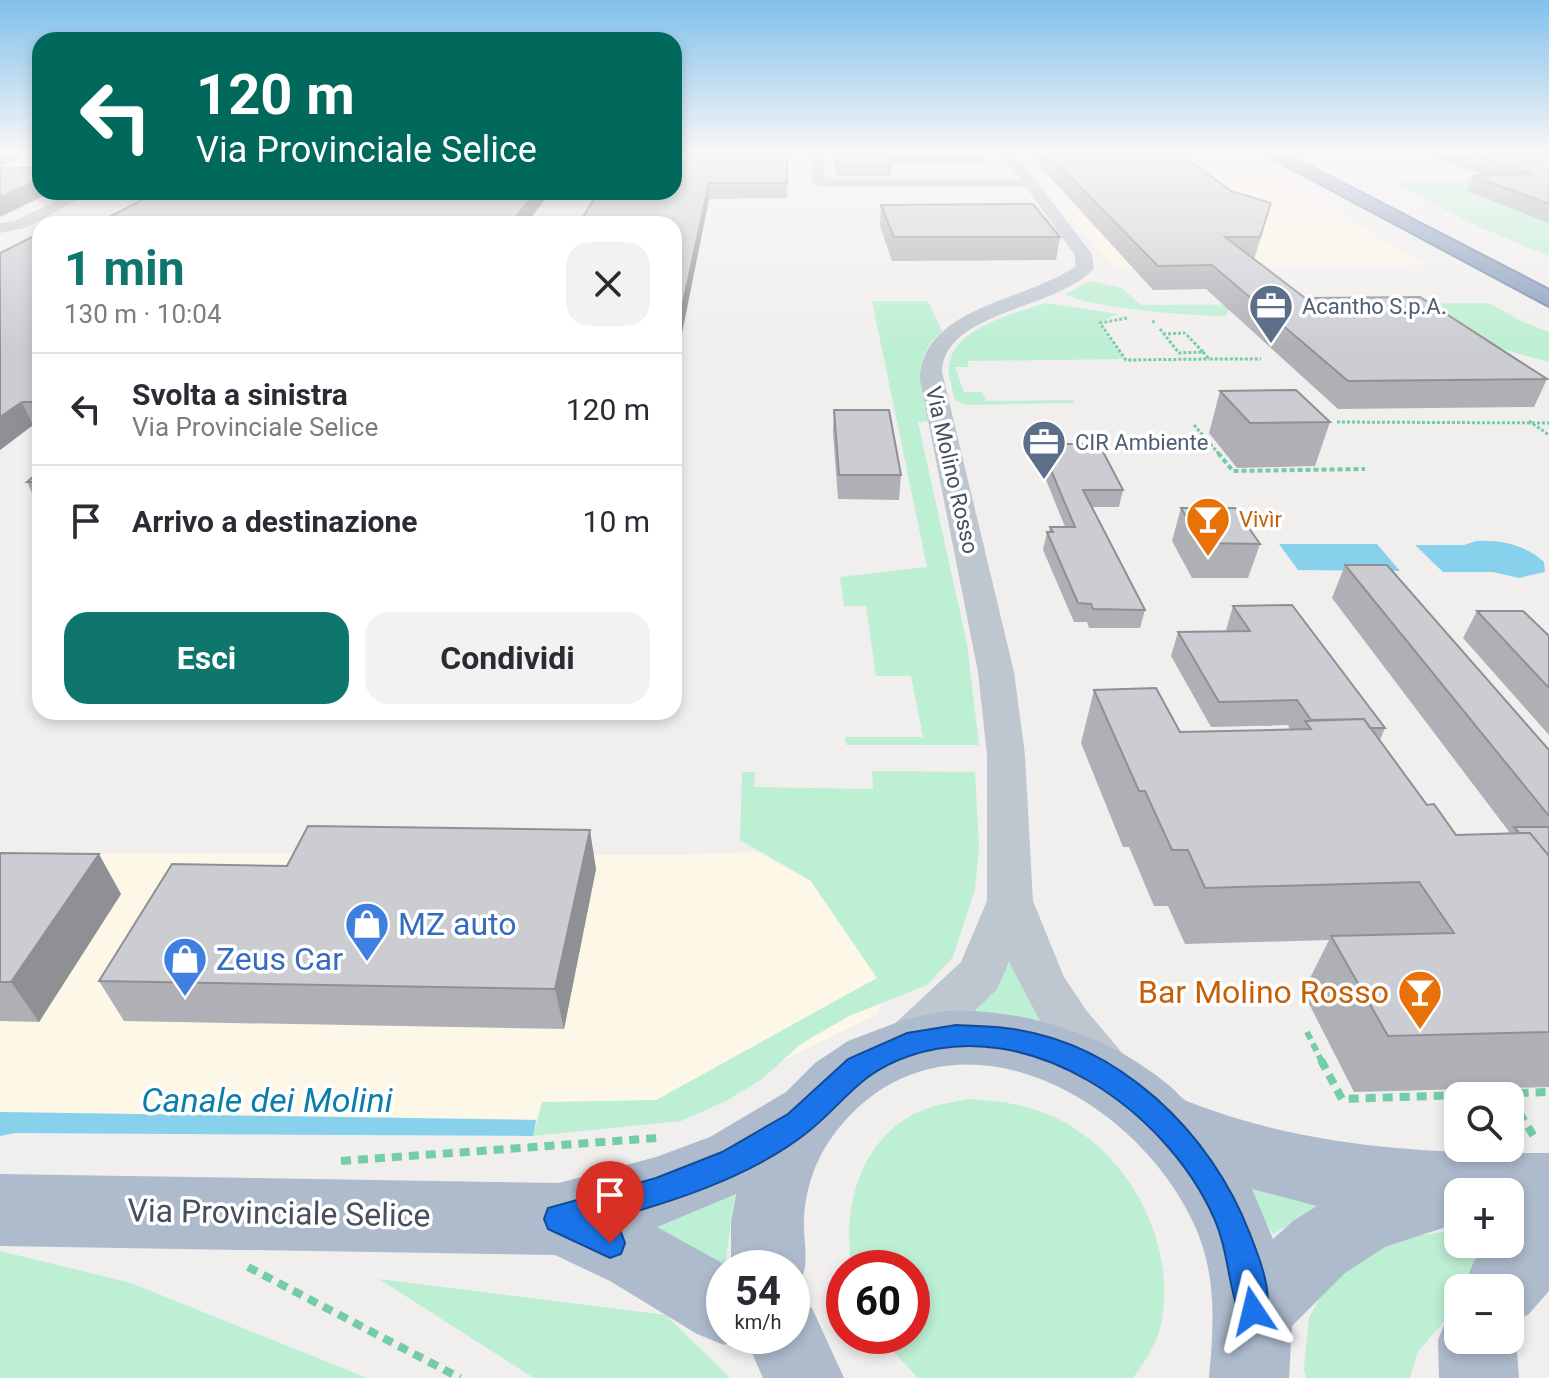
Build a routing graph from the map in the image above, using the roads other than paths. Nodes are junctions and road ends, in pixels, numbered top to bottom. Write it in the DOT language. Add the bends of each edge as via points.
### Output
graph roads {
  1 [pos="32,218"];
  2 [pos="1056,218"];
  3 [pos="1395,218"];
  4 [pos="1432,218"];
  5 [pos="0,228"];
  6 [pos="1549,277"];
  7 [pos="1549,299"];
  8 [pos="1010,901"];
  9 [pos="907,1045"];
  10 [pos="1110,1079"];
  11 [pos="816,1103"];
  12 [pos="1167,1125"];
  13 [pos="1545,1168"];
  14 [pos="1505,1178"];
  15 [pos="1444,1187"];
  16 [pos="1444,1194"];
  17 [pos="0,1210"];
  18 [pos="559,1219"];
  19 [pos="1549,1245"];
  20 [pos="768,1250"];
  21 [pos="1514,1274"];
  22 [pos="706,1298"];
  23 [pos="1478,1354"];
  24 [pos="1251,1360"];
  25 [pos="1479,1378"];
  1 -- 5 [label="street"];
  2 -- 8 [label="street, Via Molino Rosso" via="1083,254 1085,268 1059,286 949,335 931,363 996,672 1006,755"];
  3 -- 7 [label="highway"];
  4 -- 6 [label="highway"];
  8 -- 9 [label="street, Via Molino Rosso" via="980,975"];
  8 -- 10 [label="street, Via Molino Rosso" via="1047,991"];
  9 -- 10 [label="main road, Via Provinciale Selice" via="956,1036 1007,1039 1059,1053"];
  9 -- 11 [label="main road, Via Provinciale Selice" via="857,1067"];
  10 -- 12 [label="main road, Via Provinciale Selice"];
  11 -- 18 [label="main road, Via Provinciale Selice" via="798,1123 732,1162 656,1192"];
  11 -- 20 [label="main road, Via Provinciale Selice" via="786,1150 769,1207"];
  12 -- 15 [label="main road, Via Provinciale Selice" via="1262,1160 1349,1177"];
  12 -- 24 [label="main road, Via Provinciale Selice" via="1226,1209 1244,1258"];
  13 -- 14 [label="main road, Via Provinciale Selice"];
  16 -- 24 [label="main road, Via Provinciale Selice" via="1368,1216 1319,1247"];
  17 -- 18 [label="main road, Via Provinciale Selice"];
  18 -- 22 [label="main road, Via Provinciale Selice" via="636,1255"];
  19 -- 21 [label="main road"];
  23 -- 25 [label="main road"];
}
